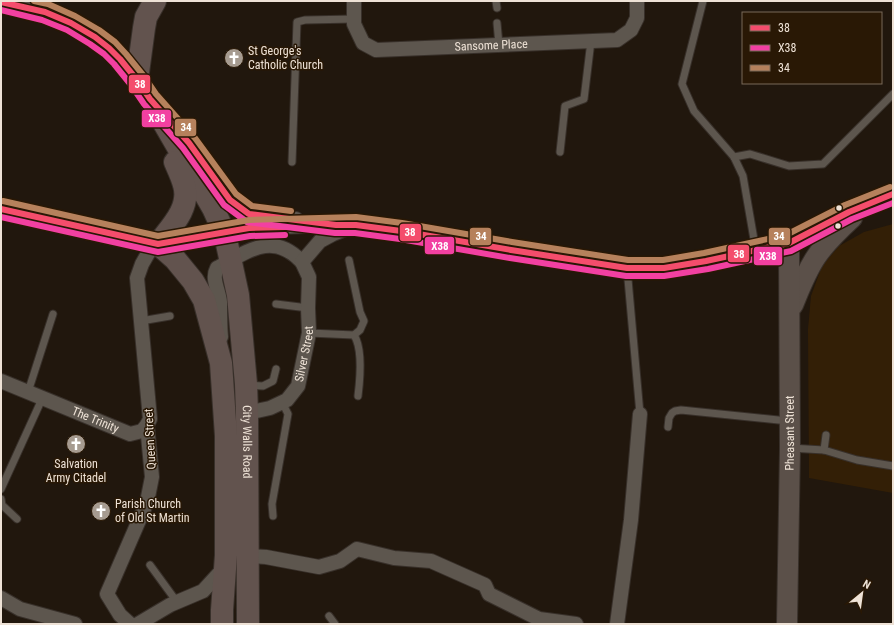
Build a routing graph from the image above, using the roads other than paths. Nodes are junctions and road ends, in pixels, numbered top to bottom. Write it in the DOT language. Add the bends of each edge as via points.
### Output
graph roads {
  1 [pos="154,1"];
  2 [pos="354,1"];
  3 [pos="637,1"];
  4 [pos="703,1"];
  5 [pos="1,2"];
  6 [pos="354,19"];
  7 [pos="497,23"];
  8 [pos="591,41"];
  9 [pos="499,45"];
  10 [pos="137,80"];
  11 [pos="893,94"];
  12 [pos="150,99"];
  13 [pos="560,152"];
  14 [pos="734,157"];
  15 [pos="292,162"];
  16 [pos="893,194"];
  17 [pos="864,206"];
  18 [pos="1,209"];
  19 [pos="336,224"];
  20 [pos="356,225"];
  21 [pos="224,232"];
  22 [pos="789,243"];
  23 [pos="156,244"];
  24 [pos="756,250"];
  25 [pos="230,260"];
  26 [pos="349,260"];
  27 [pos="302,262"];
  28 [pos="627,268"];
  29 [pos="276,304"];
  30 [pos="308,308"];
  31 [pos="53,314"];
  32 [pos="790,314"];
  33 [pos="170,316"];
  34 [pos="140,321"];
  35 [pos="309,333"];
  36 [pos="354,335"];
  37 [pos="221,363"];
  38 [pos="276,370"];
  39 [pos="1,381"];
  40 [pos="246,384"];
  41 [pos="28,392"];
  42 [pos="358,396"];
  43 [pos="42,398"];
  44 [pos="282,402"];
  45 [pos="247,412"];
  46 [pos="640,414"];
  47 [pos="790,422"];
  48 [pos="147,425"];
  49 [pos="668,428"];
  50 [pos="826,435"];
  51 [pos="790,448"];
  52 [pos="824,450"];
  53 [pos="893,466"];
  54 [pos="1,489"];
  55 [pos="1,499"];
  56 [pos="273,516"];
  57 [pos="17,519"];
  58 [pos="248,556"];
  59 [pos="150,565"];
  60 [pos="225,567"];
  61 [pos="1,598"];
  62 [pos="177,602"];
  63 [pos="329,616"];
  64 [pos="75,624"];
  65 [pos="130,624"];
  66 [pos="138,624"];
  67 [pos="222,624"];
  68 [pos="248,624"];
  69 [pos="335,624"];
  70 [pos="576,624"];
  71 [pos="617,624"];
  72 [pos="787,624"];
  1 -- 10 [label="main road" via="146,17"];
  2 -- 6 [label="street, Sansome Place"];
  3 -- 8 [label="street, Sansome Place" via="637,18 631,30 617,40"];
  4 -- 14 [label="lane" via="682,84 694,111"];
  5 -- 10 [label="main road" via="45,12 95,36 120,59"];
  6 -- 9 [label="street, Sansome Place" via="363,43 376,50"];
  6 -- 15 [label="lane" via="297,22"];
  7 -- 9 [label="lane"];
  8 -- 9 [label="street, Sansome Place"];
  8 -- 13 [label="lane" via="584,99 565,106"];
  10 -- 12 [label="main road"];
  11 -- 14 [label="lane" via="823,164 789,166 750,154"];
  12 -- 19 [label="street" via="189,143 230,200 249,214"];
  12 -- 21 [label="main road, City Walls Road" via="213,208"];
  12 -- 23 [label="main road" via="185,187 185,202 179,216"];
  14 -- 24 [label="lane" via="743,176"];
  16 -- 17 [label="main road"];
  17 -- 22 [label="main road"];
  17 -- 32 [label="main road" via="832,237 816,257 804,278"];
  18 -- 23 [label="main road"];
  19 -- 20 [label="street"];
  19 -- 21 [label="street" via="249,228"];
  20 -- 27 [label="street" via="320,241"];
  20 -- 28 [label="street"];
  21 -- 23 [label="street"];
  21 -- 25 [label="main road, City Walls Road"];
  22 -- 24 [label="street"];
  22 -- 32 [label="main road, Pheasant Street"];
  23 -- 34 [label="street, Queen Street" via="142,264 137,278"];
  23 -- 37 [label="main road, City Walls Road" via="175,259 204,300"];
  24 -- 28 [label="street" via="664,268"];
  25 -- 27 [label="street" via="249,250 274,245 288,250"];
  25 -- 37 [label="street, City Walls Road" via="215,271 220,299"];
  25 -- 40 [label="main road, City Walls Road" via="238,295"];
  26 -- 36 [label="lane" via="364,321"];
  27 -- 30 [label="street, Silver Street" via="309,278"];
  28 -- 46 [label="lane"];
  29 -- 30 [label="lane"];
  30 -- 35 [label="street, Silver Street"];
  31 -- 41 [label="lane"];
  32 -- 47 [label="main road, Pheasant Street"];
  33 -- 34 [label="lane"];
  34 -- 48 [label="street, Queen Street" via="150,419"];
  35 -- 36 [label="lane"];
  35 -- 44 [label="street, Silver Street" via="298,386 287,400"];
  36 -- 42 [label="lane" via="360,356"];
  37 -- 60 [label="main road, City Walls Road" via="226,436"];
  38 -- 40 [label="lane" via="273,381 263,386"];
  39 -- 41 [label="street, The Trinity"];
  40 -- 45 [label="main road, City Walls Road"];
  41 -- 43 [label="street, The Trinity"];
  43 -- 48 [label="street, The Trinity" via="130,434 142,431"];
  43 -- 54 [label="lane"];
  44 -- 45 [label="street, Silver Street" via="270,408"];
  44 -- 56 [label="lane" via="288,414 272,504"];
  45 -- 58 [label="main road, City Walls Road"];
  46 -- 71 [label="street" via="632,520"];
  47 -- 49 [label="lane" via="680,410 672,413"];
  47 -- 51 [label="main road, Pheasant Street"];
  48 -- 65 [label="street, Queen Street" via="152,477 147,502 108,594 120,615"];
  50 -- 52 [label="lane"];
  51 -- 52 [label="lane"];
  51 -- 72 [label="main road, Pheasant Street"];
  52 -- 53 [label="lane" via="857,460"];
  55 -- 57 [label="lane" via="2,505"];
  58 -- 68 [label="main road, City Walls Road"];
  58 -- 70 [label="street" via="319,567 340,561 357,549 394,558 431,560 485,585 489,594 539,620"];
  59 -- 62 [label="lane"];
  60 -- 62 [label="street" via="204,591"];
  60 -- 67 [label="main road, City Walls Road"];
  61 -- 64 [label="street" via="20,608"];
  62 -- 66 [label="street"];
  63 -- 69 [label="lane"];
}
